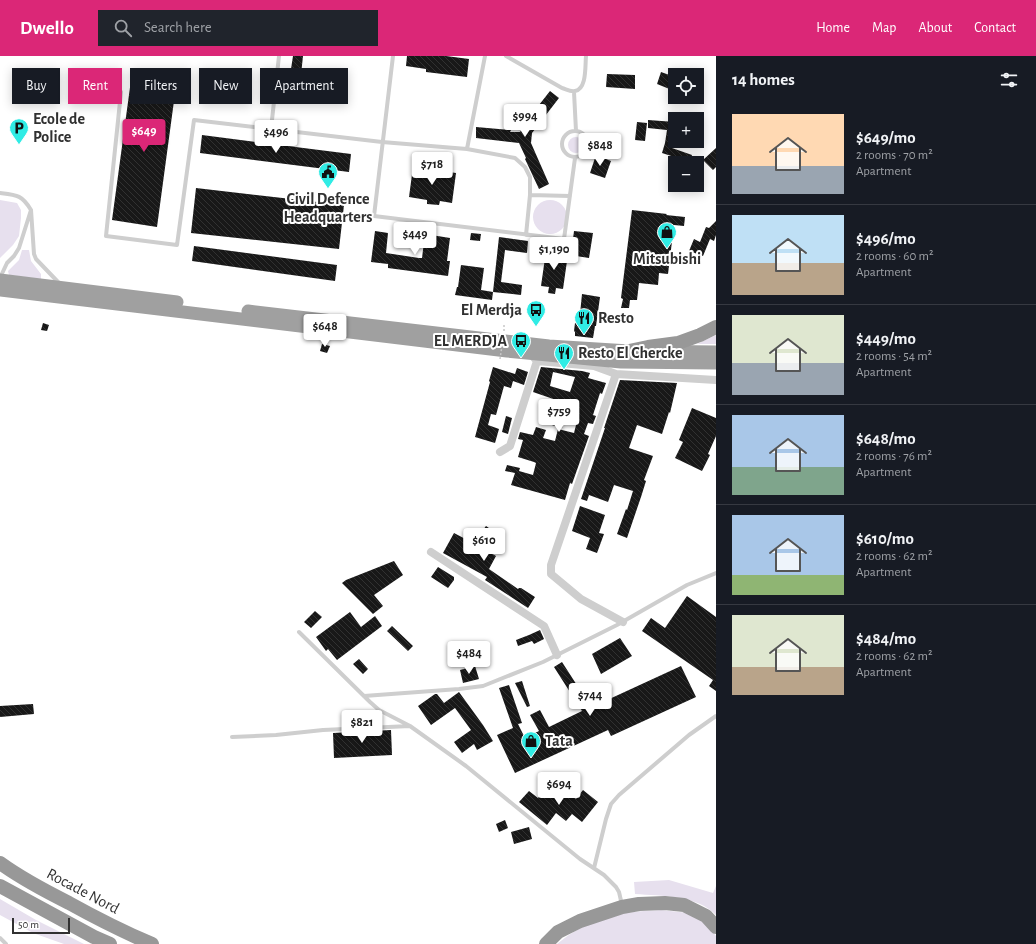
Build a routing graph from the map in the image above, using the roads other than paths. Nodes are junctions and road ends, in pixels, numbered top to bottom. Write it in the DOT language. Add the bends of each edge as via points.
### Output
graph roads {
  1 [pos="279,56"];
  2 [pos="393,56"];
  3 [pos="486,56"];
  4 [pos="506,56"];
  5 [pos="586,56"];
  6 [pos="574,92"];
  7 [pos="120,104"];
  8 [pos="271,129"];
  9 [pos="576,131"];
  10 [pos="382,142"];
  11 [pos="467,149"];
  12 [pos="575,158"];
  13 [pos="0,193"];
  14 [pos="530,195"];
  15 [pos="570,196"];
  16 [pos="31,210"];
  17 [pos="526,235"];
  18 [pos="0,280"];
  19 [pos="63,288"];
  20 [pos="0,290"];
  21 [pos="716,327"];
  22 [pos="629,351"];
  23 [pos="716,352"];
  24 [pos="533,357"];
  25 [pos="716,363"];
  26 [pos="616,374"];
  27 [pos="716,380"];
  28 [pos="500,452"];
  29 [pos="431,552"];
  30 [pos="716,573"];
  31 [pos="622,622"];
  32 [pos="299,632"];
  33 [pos="557,655"];
  34 [pos="364,696"];
  35 [pos="716,716"];
  36 [pos="410,726"];
  37 [pos="232,738"];
  38 [pos="0,863"];
  39 [pos="594,868"];
  40 [pos="0,886"];
  41 [pos="622,907"];
  42 [pos="716,927"];
  43 [pos="0,938"];
  44 [pos="6,944"];
  45 [pos="110,944"];
  46 [pos="152,944"];
  47 [pos="546,944"];
  1 -- 8 [label="lane"];
  2 -- 10 [label="lane"];
  3 -- 11 [label="lane"];
  4 -- 6 [label="lane" via="562,88"];
  5 -- 6 [label="lane" via="584,82 580,89"];
  6 -- 9 [label="lane"];
  7 -- 8 [label="lane" via="106,236 177,245 194,120"];
  8 -- 10 [label="lane"];
  9 -- 12 [label="lane" via="586,136 589,147 582,156"];
  9 -- 12 [label="lane" via="565,135 562,146 568,156"];
  10 -- 11 [label="lane"];
  10 -- 17 [label="lane" via="374,216"];
  11 -- 14 [label="lane" via="515,158 525,167 530,177"];
  12 -- 15 [label="lane"];
  13 -- 16 [label="lane" via="20,197"];
  14 -- 15 [label="lane"];
  14 -- 17 [label="lane"];
  15 -- 17 [label="lane" via="564,240"];
  16 -- 18 [label="lane" via="19,248 7,263"];
  16 -- 19 [label="lane" via="34,254 39,263"];
  18 -- 19 [label="highway"];
  19 -- 22 [label="highway" via="542,345"];
  20 -- 24 [label="highway"];
  21 -- 22 [label="highway" via="678,343"];
  22 -- 23 [label="highway"];
  24 -- 25 [label="highway" via="621,362"];
  24 -- 26 [label="street" via="594,366"];
  24 -- 28 [label="street" via="510,446"];
  26 -- 27 [label="street"];
  26 -- 31 [label="street" via="551,565 551,574 580,599"];
  29 -- 33 [label="street" via="544,626"];
  30 -- 31 [label="lane" via="687,585"];
  31 -- 33 [label="lane"];
  32 -- 34 [label="lane"];
  33 -- 34 [label="lane" via="483,686"];
  34 -- 36 [label="lane" via="380,710"];
  35 -- 39 [label="lane" via="689,735 611,804"];
  36 -- 37 [label="lane"];
  36 -- 39 [label="lane" via="466,766"];
  38 -- 46 [label="highway, Rocade Nord" via="47,892"];
  39 -- 41 [label="lane" via="616,887"];
  40 -- 45 [label="highway"];
  41 -- 42 [label="highway" via="665,903 684,905 706,916"];
  41 -- 47 [label="highway" via="580,921 558,932"];
  43 -- 44 [label="lane"];
}
